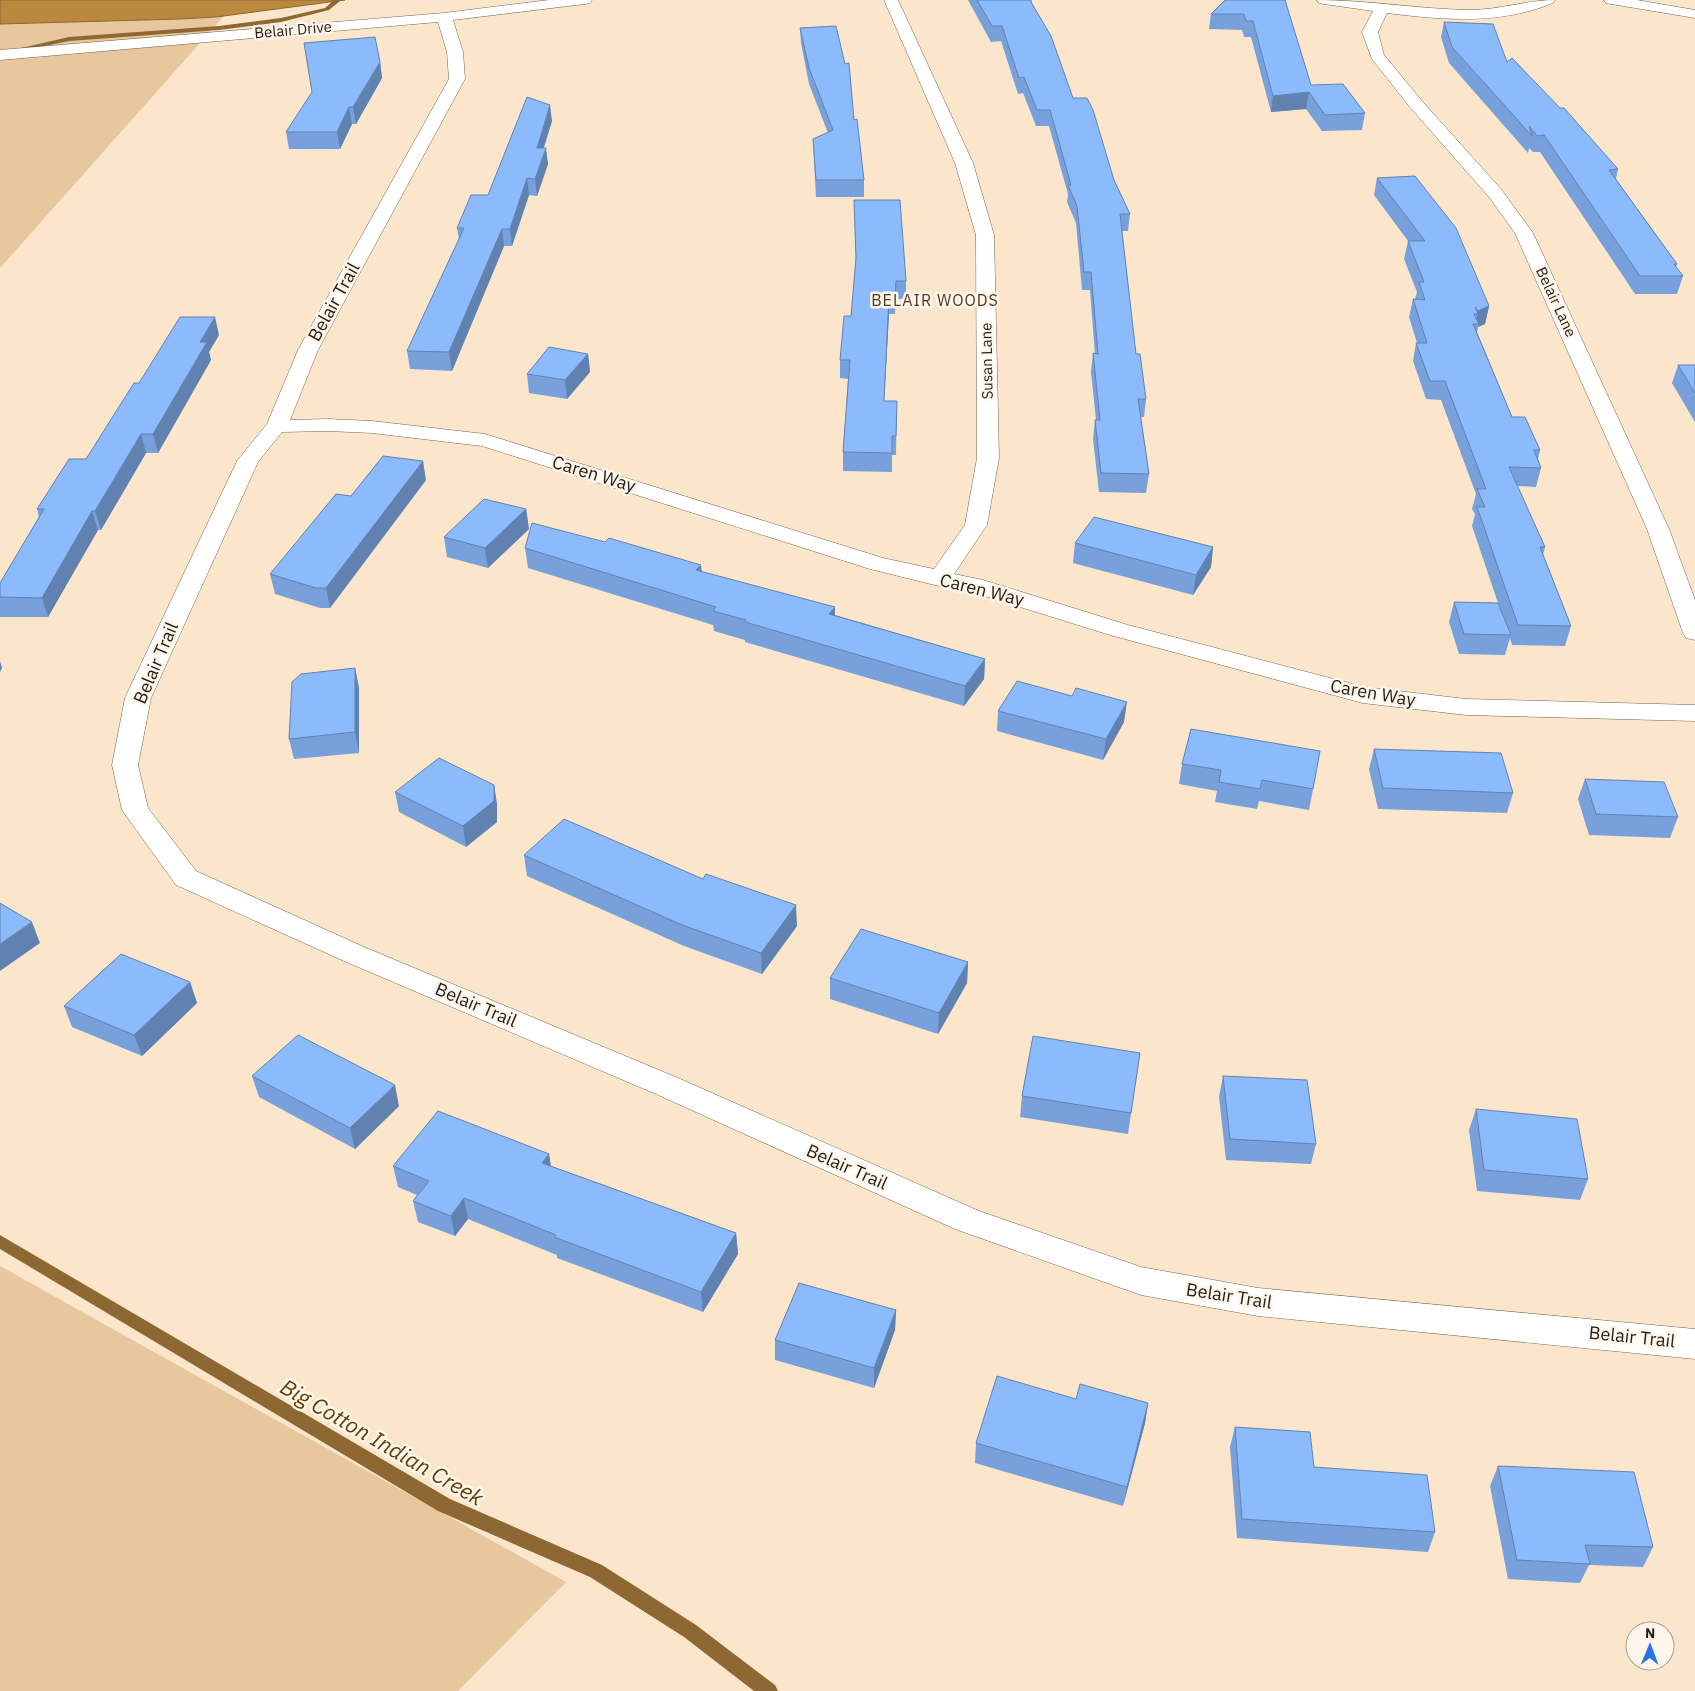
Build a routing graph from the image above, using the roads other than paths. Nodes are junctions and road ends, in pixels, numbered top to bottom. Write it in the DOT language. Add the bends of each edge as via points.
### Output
graph roads {
  1 [pos="585,0"];
  2 [pos="891,0"];
  3 [pos="1324,0"];
  4 [pos="1548,0"];
  5 [pos="1611,0"];
  6 [pos="1382,7"];
  7 [pos="1695,14"];
  8 [pos="444,17"];
  9 [pos="0,55"];
  10 [pos="277,425"];
  11 [pos="939,579"];
  12 [pos="1695,633"];
  13 [pos="1695,713"];
  14 [pos="1695,1344"];
  1 -- 8 [label="street, Belair Drive"];
  2 -- 11 [label="street, Susan Lane" via="964,163 985,235 988,458 976,525"];
  3 -- 6 [label="street"];
  4 -- 6 [label="street" via="1504,13 1447,14"];
  5 -- 7 [label="street"];
  6 -- 12 [label="street, Belair Lane" via="1370,32 1377,56 1495,193 1524,233 1658,529"];
  8 -- 9 [label="street, Belair Drive"];
  8 -- 10 [label="street, Belair Trail" via="455,52 457,79 308,350"];
  10 -- 11 [label="street, Caren Way" via="434,432 485,440 878,564"];
  10 -- 14 [label="street, Belair Trail" via="248,461 138,698 125,765 135,810 186,878 967,1220 1141,1281 1258,1302"];
  11 -- 13 [label="street, Caren Way" via="975,585 1119,630 1363,695 1466,707"];
}
